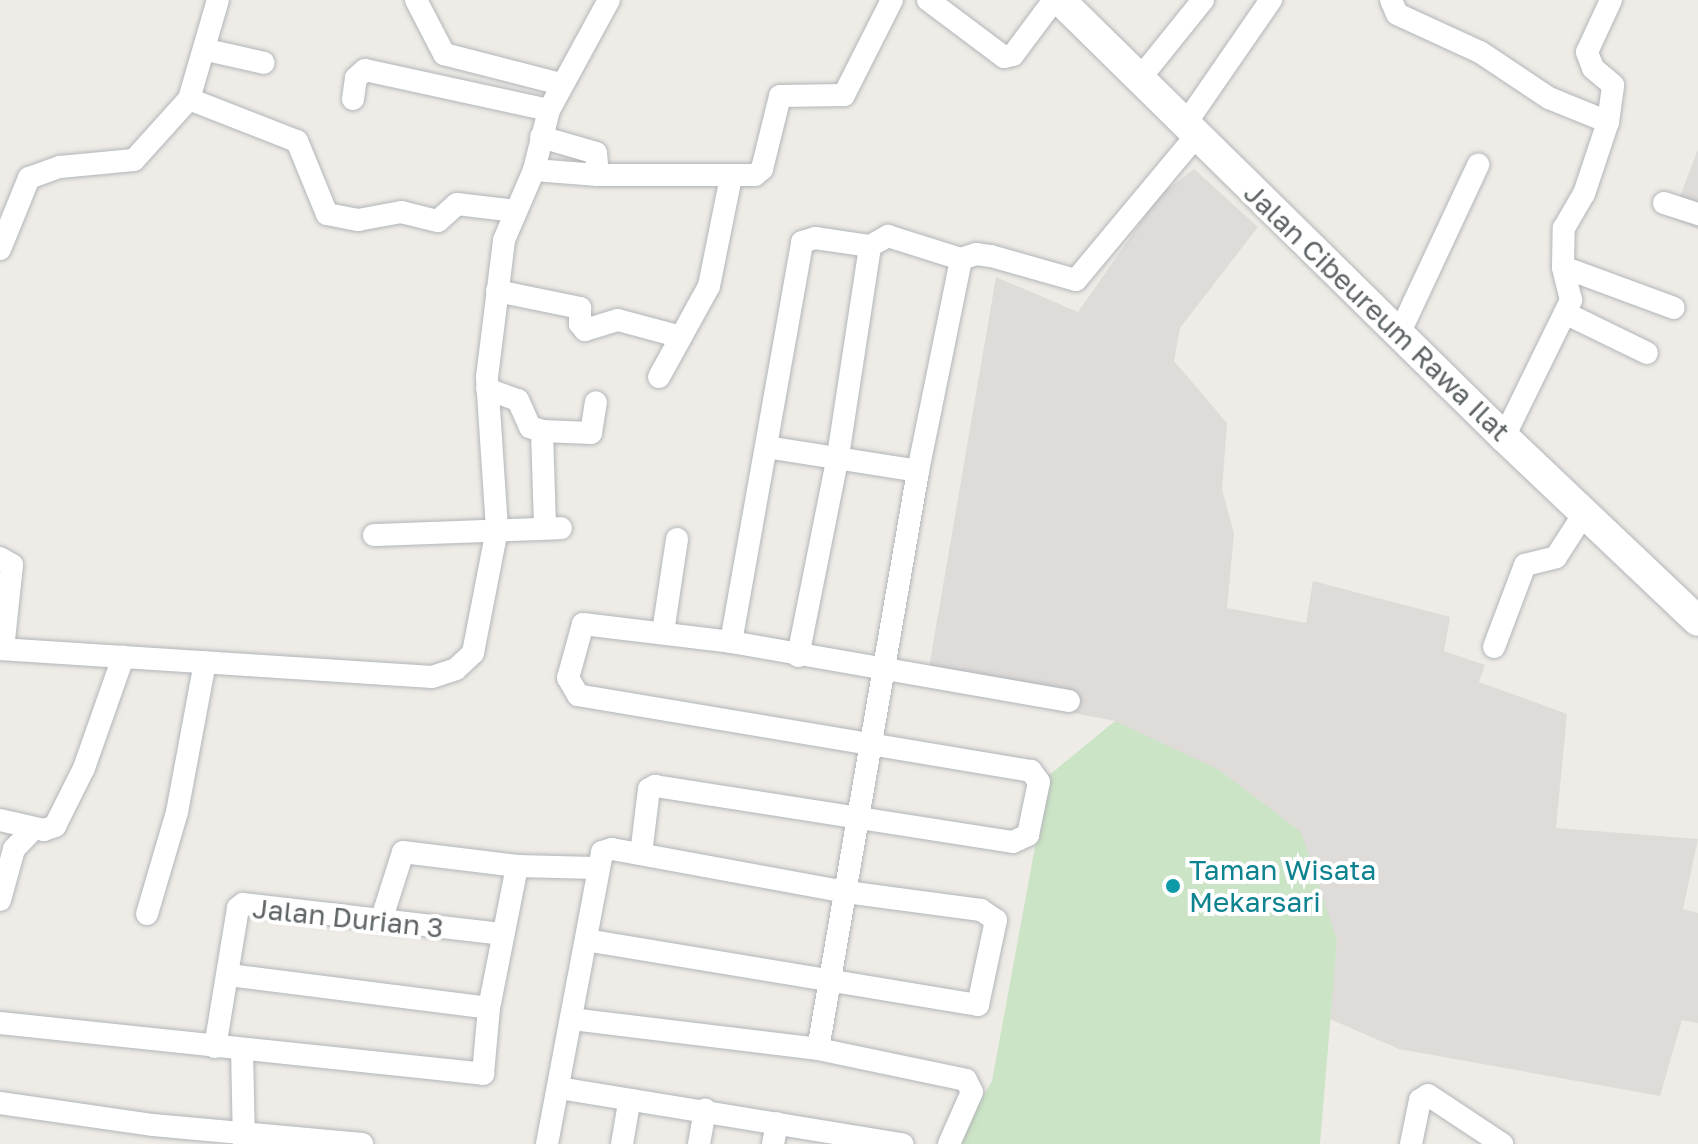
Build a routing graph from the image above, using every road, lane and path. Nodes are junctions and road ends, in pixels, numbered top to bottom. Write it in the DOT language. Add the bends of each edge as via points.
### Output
graph roads {
  1 [pos="218,0"];
  2 [pos="416,0"];
  3 [pos="609,0"];
  4 [pos="892,0"];
  5 [pos="928,0"];
  6 [pos="1057,0"];
  7 [pos="1203,0"];
  8 [pos="1271,0"];
  9 [pos="1391,0"];
  10 [pos="1611,0"];
  11 [pos="207,50"];
  12 [pos="264,63"];
  13 [pos="1141,77"];
  14 [pos="561,84"];
  15 [pos="189,99"];
  16 [pos="353,99"];
  17 [pos="549,110"];
  18 [pos="1608,122"];
  19 [pos="1191,129"];
  20 [pos="541,137"];
  21 [pos="1478,165"];
  22 [pos="534,170"];
  23 [pos="598,175"];
  24 [pos="731,177"];
  25 [pos="1664,203"];
  26 [pos="516,211"];
  27 [pos="1698,214"];
  28 [pos="870,246"];
  29 [pos="0,249"];
  30 [pos="961,259"];
  31 [pos="1563,267"];
  32 [pos="497,291"];
  33 [pos="1674,308"];
  34 [pos="1565,313"];
  35 [pos="1399,334"];
  36 [pos="681,337"];
  37 [pos="1647,353"];
  38 [pos="659,377"];
  39 [pos="487,389"];
  40 [pos="596,402"];
  41 [pos="542,431"];
  42 [pos="1504,437"];
  43 [pos="767,447"];
  44 [pos="838,456"];
  45 [pos="918,471"];
  46 [pos="1585,512"];
  47 [pos="497,529"];
  48 [pos="374,535"];
  49 [pos="677,539"];
  50 [pos="0,558"];
  51 [pos="1698,621"];
  52 [pos="663,632"];
  53 [pos="731,642"];
  54 [pos="1494,647"];
  55 [pos="1,649"];
  56 [pos="798,656"];
  57 [pos="123,657"];
  58 [pos="205,663"];
  59 [pos="885,671"];
  60 [pos="1069,701"];
  61 [pos="870,745"];
  62 [pos="858,818"];
  63 [pos="0,820"];
  64 [pos="33,829"];
  65 [pos="641,854"];
  66 [pos="517,866"];
  67 [pos="595,868"];
  68 [pos="846,892"];
  69 [pos="0,900"];
  70 [pos="147,914"];
  71 [pos="381,921"];
  72 [pos="503,934"];
  73 [pos="586,940"];
  74 [pos="229,975"];
  75 [pos="831,981"];
  76 [pos="489,1008"];
  77 [pos="571,1019"];
  78 [pos="0,1023"];
  79 [pos="215,1047"];
  80 [pos="242,1049"];
  81 [pos="818,1049"];
  82 [pos="559,1088"];
  83 [pos="0,1103"];
  84 [pos="629,1103"];
  85 [pos="705,1110"];
  86 [pos="775,1134"];
  87 [pos="244,1138"];
  88 [pos="1480,1138"];
  89 [pos="362,1144"];
  90 [pos="547,1144"];
  91 [pos="622,1144"];
  92 [pos="699,1144"];
  93 [pos="902,1144"];
  94 [pos="949,1144"];
  95 [pos="1411,1144"];
  96 [pos="1502,1144"];
  1 -- 11 [label="street"];
  2 -- 14 [label="street" via="444,54"];
  3 -- 14 [label="street"];
  4 -- 24 [label="street" via="844,95 780,96 762,169 746,178"];
  5 -- 6 [label="street" via="1009,57"];
  6 -- 13 [label="street, Jalan Cibeureum Rawa Ilat"];
  7 -- 13 [label="street"];
  8 -- 19 [label="street"];
  9 -- 18 [label="street" via="1397,14 1480,52 1549,98"];
  10 -- 18 [label="street" via="1587,52 1593,68 1613,85"];
  11 -- 12 [label="street"];
  11 -- 15 [label="street"];
  13 -- 19 [label="street, Jalan Cibeureum Rawa Ilat"];
  14 -- 17 [label="street"];
  15 -- 26 [label="street" via="297,141 327,214 358,220 405,212 438,221 457,204"];
  15 -- 29 [label="street" via="134,160 60,167 29,178"];
  16 -- 17 [label="street" via="356,78 365,70"];
  17 -- 20 [label="street"];
  18 -- 31 [label="street" via="1584,194 1564,228"];
  19 -- 30 [label="street" via="1076,280 991,256"];
  19 -- 35 [label="street, Jalan Cibeureum Rawa Ilat"];
  20 -- 22 [label="street"];
  20 -- 23 [label="street" via="596,153"];
  21 -- 35 [label="street"];
  22 -- 23 [label="street"];
  22 -- 26 [label="street"];
  23 -- 24 [label="street"];
  24 -- 36 [label="street" via="709,286"];
  25 -- 27 [label="street"];
  26 -- 32 [label="street" via="504,240"];
  28 -- 30 [label="street" via="888,236"];
  28 -- 43 [label="street" via="815,238 802,242"];
  28 -- 44 [label="street"];
  30 -- 45 [label="street"];
  31 -- 33 [label="street"];
  31 -- 34 [label="street" via="1572,295"];
  32 -- 36 [label="street" via="580,308 585,330 618,320"];
  32 -- 39 [label="street"];
  34 -- 37 [label="street"];
  34 -- 42 [label="street"];
  35 -- 42 [label="street, Jalan Cibeureum Rawa Ilat"];
  36 -- 38 [label="street"];
  39 -- 41 [label="street" via="516,398 530,427"];
  39 -- 47 [label="street"];
  40 -- 41 [label="street" via="591,433"];
  41 -- 47 [label="street" via="553,528"];
  42 -- 46 [label="street, Jalan Cibeureum Rawa Ilat"];
  43 -- 44 [label="street"];
  43 -- 53 [label="street"];
  44 -- 45 [label="street"];
  44 -- 56 [label="street"];
  45 -- 59 [label="street"];
  46 -- 51 [label="street, Jalan Cibeureum Rawa Ilat"];
  46 -- 54 [label="street" via="1556,557 1525,565"];
  47 -- 48 [label="street"];
  47 -- 58 [label="street" via="473,653 456,669 432,677"];
  49 -- 52 [label="street"];
  50 -- 55 [label="street" via="12,565"];
  52 -- 53 [label="street"];
  52 -- 61 [label="street" via="580,625 568,678 571,688 578,695"];
  53 -- 56 [label="street"];
  55 -- 57 [label="street"];
  56 -- 59 [label="street"];
  57 -- 58 [label="street"];
  57 -- 64 [label="street" via="65,809 55,826"];
  58 -- 70 [label="street" via="177,812"];
  59 -- 60 [label="street"];
  59 -- 61 [label="street"];
  61 -- 62 [label="street"];
  61 -- 62 [label="street" via="1031,771 1039,782 1033,819 1028,835 1013,842"];
  62 -- 65 [label="street" via="655,786 649,789"];
  62 -- 68 [label="street"];
  63 -- 64 [label="street"];
  64 -- 69 [label="street" via="14,849"];
  65 -- 67 [label="street" via="602,852"];
  65 -- 68 [label="street"];
  66 -- 67 [label="street"];
  66 -- 71 [label="street" via="403,852"];
  66 -- 72 [label="street"];
  67 -- 73 [label="street"];
  68 -- 75 [label="street"];
  68 -- 75 [label="street" via="990,913 995,926 983,1000 971,1005"];
  71 -- 72 [label="street, Jalan Durian 3"];
  71 -- 74 [label="street, Jalan Durian 3" via="243,904 238,908"];
  72 -- 76 [label="street"];
  73 -- 75 [label="street"];
  73 -- 77 [label="street"];
  74 -- 76 [label="street"];
  74 -- 79 [label="street, Jalan Durian 3"];
  75 -- 81 [label="street"];
  76 -- 80 [label="street" via="486,1070 478,1075"];
  77 -- 81 [label="street"];
  77 -- 82 [label="street"];
  78 -- 79 [label="street"];
  79 -- 80 [label="street"];
  80 -- 87 [label="street"];
  81 -- 94 [label="street" via="966,1080 972,1092"];
  82 -- 84 [label="street"];
  82 -- 90 [label="street"];
  83 -- 87 [label="street"];
  84 -- 85 [label="street"];
  84 -- 91 [label="street"];
  85 -- 86 [label="street"];
  85 -- 92 [label="street"];
  86 -- 93 [label="street"];
  87 -- 89 [label="street"];
  88 -- 95 [label="street" via="1428,1095 1420,1100"];
  88 -- 96 [label="street"];
}
